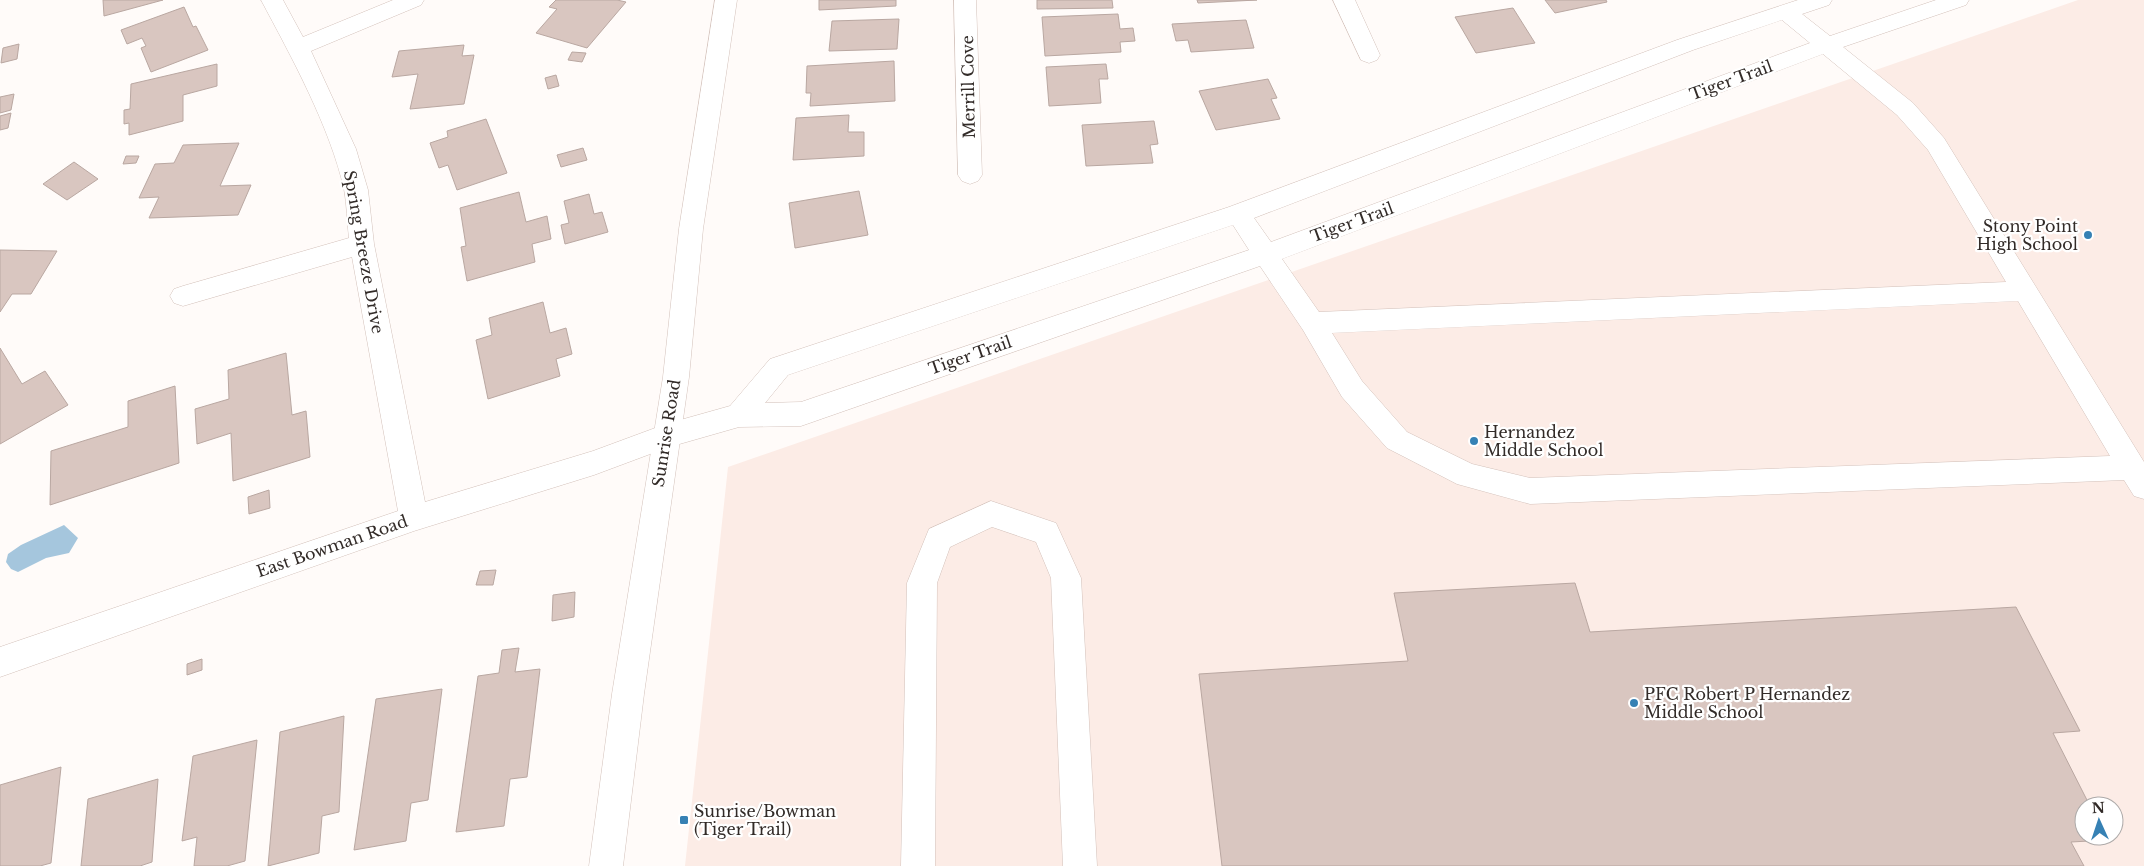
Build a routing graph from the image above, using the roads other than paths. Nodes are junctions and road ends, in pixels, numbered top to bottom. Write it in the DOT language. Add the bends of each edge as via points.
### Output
graph roads {
  1 [pos="272,0"];
  2 [pos="413,0"];
  3 [pos="726,0"];
  4 [pos="965,0"];
  5 [pos="1344,0"];
  6 [pos="1821,0"];
  7 [pos="1958,0"];
  8 [pos="1786,12"];
  9 [pos="1826,45"];
  10 [pos="298,48"];
  11 [pos="1369,55"];
  12 [pos="970,175"];
  13 [pos="1238,214"];
  14 [pos="362,244"];
  15 [pos="1267,254"];
  16 [pos="2025,291"];
  17 [pos="183,296"];
  18 [pos="1312,323"];
  19 [pos="739,415"];
  20 [pos="666,436"];
  21 [pos="2138,477"];
  22 [pos="414,518"];
  23 [pos="0,662"];
  24 [pos="606,866"];
  25 [pos="918,866"];
  26 [pos="1080,866"];
  1 -- 10 [label="street, Spring Breeze Drive"];
  2 -- 10 [label="street"];
  3 -- 20 [label="street, Sunrise Road" via="691,229 676,377"];
  4 -- 12 [label="street, Merrill Cove"];
  5 -- 11 [label="street"];
  6 -- 8 [label="street"];
  7 -- 9 [label="street, Tiger Trail"];
  8 -- 9 [label="street"];
  8 -- 13 [label="street" via="1676,48"];
  9 -- 15 [label="street, Tiger Trail"];
  9 -- 16 [label="street" via="1905,109 1936,144"];
  10 -- 14 [label="street, Spring Breeze Drive" via="344,149 356,190"];
  13 -- 15 [label="street"];
  13 -- 19 [label="street" via="779,367"];
  14 -- 17 [label="street"];
  14 -- 22 [label="street, Spring Breeze Drive"];
  15 -- 18 [label="street"];
  15 -- 19 [label="street, Tiger Trail" via="801,414"];
  16 -- 18 [label="street"];
  16 -- 21 [label="street"];
  18 -- 21 [label="street" via="1352,389 1397,440 1467,475 1530,492"];
  19 -- 20 [label="street, Tiger Trail"];
  20 -- 22 [label="street, East Bowman Road" via="594,463"];
  20 -- 24 [label="street, Sunrise Road" via="630,675"];
  22 -- 23 [label="street, East Bowman Road"];
  25 -- 26 [label="street" via="922,583 939,538 992,514 1046,532 1066,578"];
}
